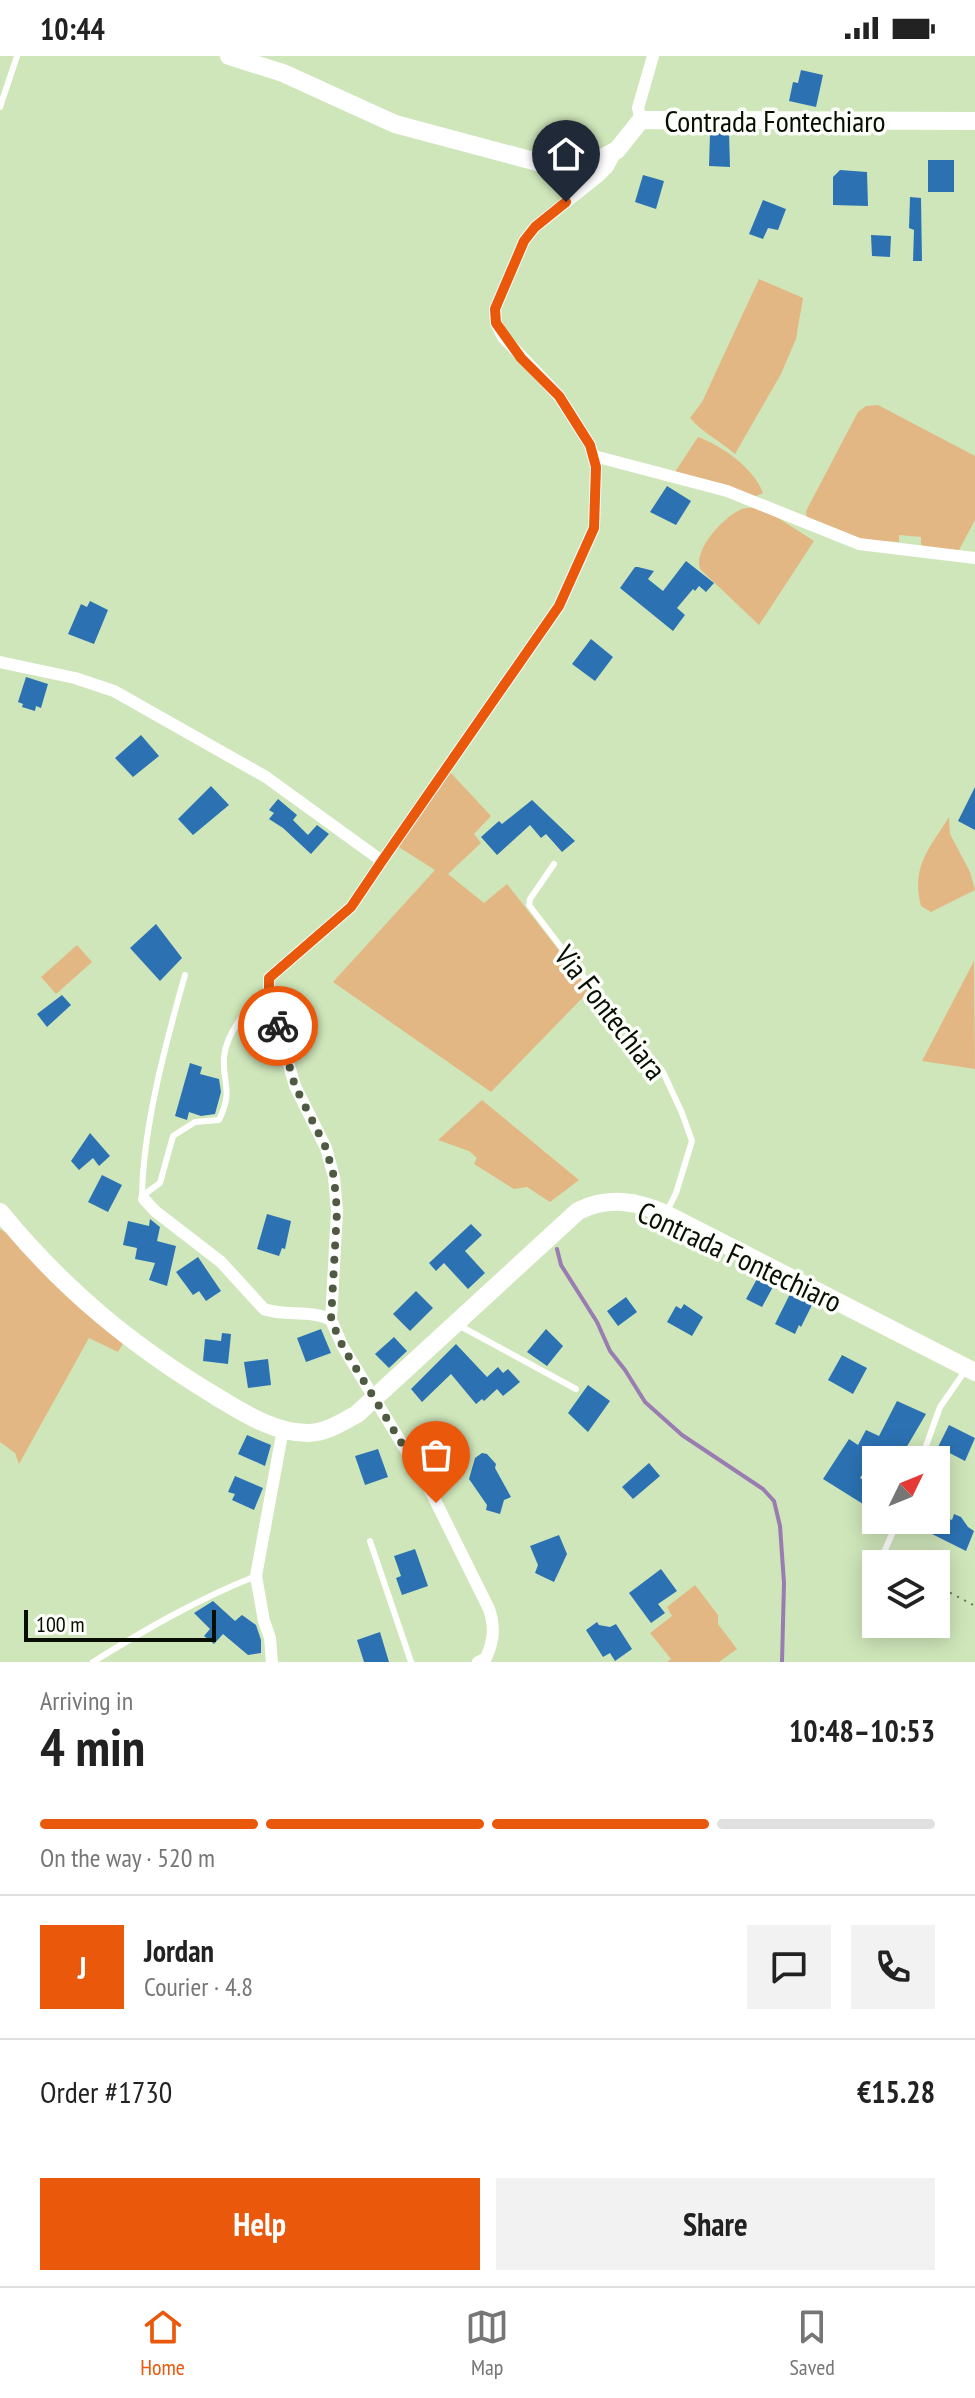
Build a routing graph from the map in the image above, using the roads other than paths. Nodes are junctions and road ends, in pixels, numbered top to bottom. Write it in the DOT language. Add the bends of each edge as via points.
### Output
graph roads {
  1 [pos="17,56"];
  2 [pos="229,56"];
  3 [pos="653,56"];
  4 [pos="0,107"];
  5 [pos="641,120"];
  6 [pos="975,121"];
  7 [pos="617,150"];
  8 [pos="594,456"];
  9 [pos="975,558"];
  10 [pos="0,662"];
  11 [pos="382,861"];
  12 [pos="554,864"];
  13 [pos="185,975"];
  14 [pos="269,997"];
  15 [pos="143,1197"];
  16 [pos="666,1214"];
  17 [pos="7,1226"];
  18 [pos="331,1320"];
  19 [pos="455,1323"];
  20 [pos="971,1370"];
  21 [pos="576,1389"];
  22 [pos="376,1398"];
  23 [pos="283,1429"];
  24 [pos="926,1446"];
  25 [pos="370,1541"];
  26 [pos="256,1576"];
  27 [pos="93,1662"];
  28 [pos="272,1662"];
  29 [pos="411,1662"];
  30 [pos="478,1662"];
  1 -- 4 [label="lane"];
  2 -- 7 [label="main road, Contrada Fontechiaro" via="283,73 395,124 541,163 578,168"];
  3 -- 5 [label="street" via="638,108"];
  5 -- 6 [label="main road, Contrada Fontechiaro"];
  5 -- 7 [label="main road, Contrada Fontechiaro"];
  7 -- 8 [label="street" via="599,176 524,241 495,309 503,337 559,396"];
  8 -- 9 [label="street" via="727,491 859,544"];
  8 -- 11 [label="street" via="594,528 559,606"];
  10 -- 11 [label="street" via="114,691 266,777"];
  11 -- 14 [label="street" via="351,907 269,978"];
  12 -- 16 [label="lane, Via Fontechiara" via="529,905 663,1072 692,1141"];
  13 -- 15 [label="lane" via="167,1038 145,1156"];
  14 -- 15 [label="lane" via="255,1003 229,1041 224,1057 229,1088 219,1120 195,1122 173,1136 160,1183"];
  14 -- 18 [label="street" via="295,1086 326,1148 334,1177"];
  15 -- 18 [label="street" via="221,1262 264,1309"];
  16 -- 19 [label="main road, Contrada Fontechiaro" via="621,1201 588,1206"];
  16 -- 20 [label="main road, Contrada Fontechiaro"];
  17 -- 23 [label="main road, Contrada Fontechiaro" via="97,1315 134,1343 244,1413"];
  18 -- 22 [label="street"];
  19 -- 21 [label="lane"];
  19 -- 22 [label="main road, Contrada Fontechiaro"];
  20 -- 24 [label="lane" via="940,1407"];
  22 -- 23 [label="main road, Contrada Fontechiaro" via="333,1427 308,1433"];
  22 -- 30 [label="street" via="429,1488 489,1609 494,1623 491,1646"];
  23 -- 26 [label="street"];
  25 -- 29 [label="lane"];
  26 -- 27 [label="lane" via="161,1619"];
  26 -- 28 [label="street"];
}
